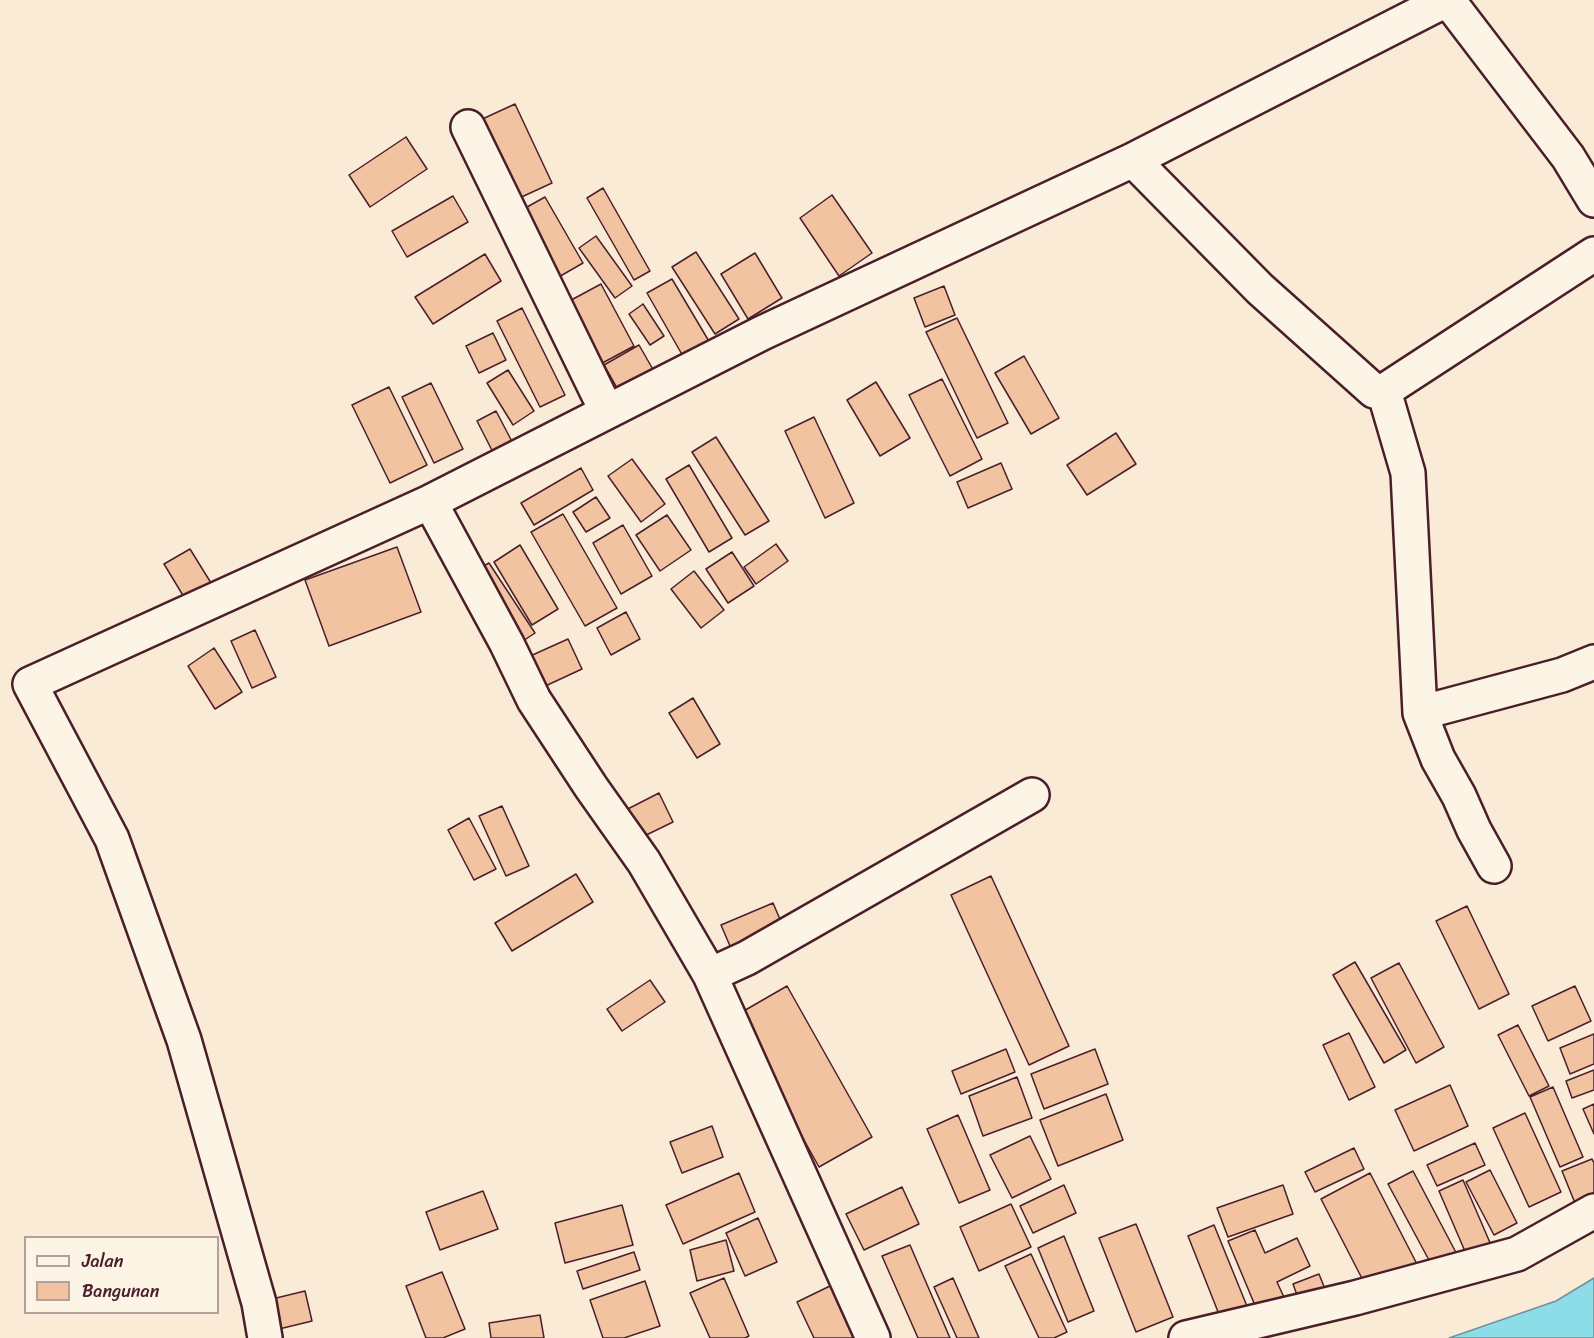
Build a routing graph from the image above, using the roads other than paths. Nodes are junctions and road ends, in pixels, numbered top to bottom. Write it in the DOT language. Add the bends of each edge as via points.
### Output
graph roads {
  1 [pos="1447,0"];
  2 [pos="468,126"];
  3 [pos="1133,160"];
  4 [pos="1592,191"];
  5 [pos="1594,254"];
  6 [pos="1384,391"];
  7 [pos="607,412"];
  8 [pos="430,502"];
  9 [pos="1594,662"];
  10 [pos="1420,713"];
  11 [pos="1032,795"];
  12 [pos="1494,866"];
  13 [pos="710,975"];
  14 [pos="1594,1211"];
  15 [pos="265,1338"];
  16 [pos="873,1338"];
  17 [pos="1186,1338"];
  1 -- 3 [label="street"];
  1 -- 4 [label="street"];
  2 -- 7 [label="street"];
  3 -- 6 [label="street" via="1260,289 1374,391"];
  3 -- 7 [label="street" via="762,333"];
  5 -- 6 [label="street"];
  6 -- 10 [label="street" via="1408,473"];
  7 -- 8 [label="street"];
  8 -- 13 [label="street" via="534,700 644,862"];
  8 -- 15 [label="street" via="30,684 112,839 176,1018 259,1303"];
  9 -- 10 [label="street" via="1562,675"];
  10 -- 12 [label="street" via="1438,759"];
  11 -- 13 [label="street" via="747,958"];
  13 -- 16 [label="street"];
  14 -- 17 [label="street" via="1517,1254"];
}
